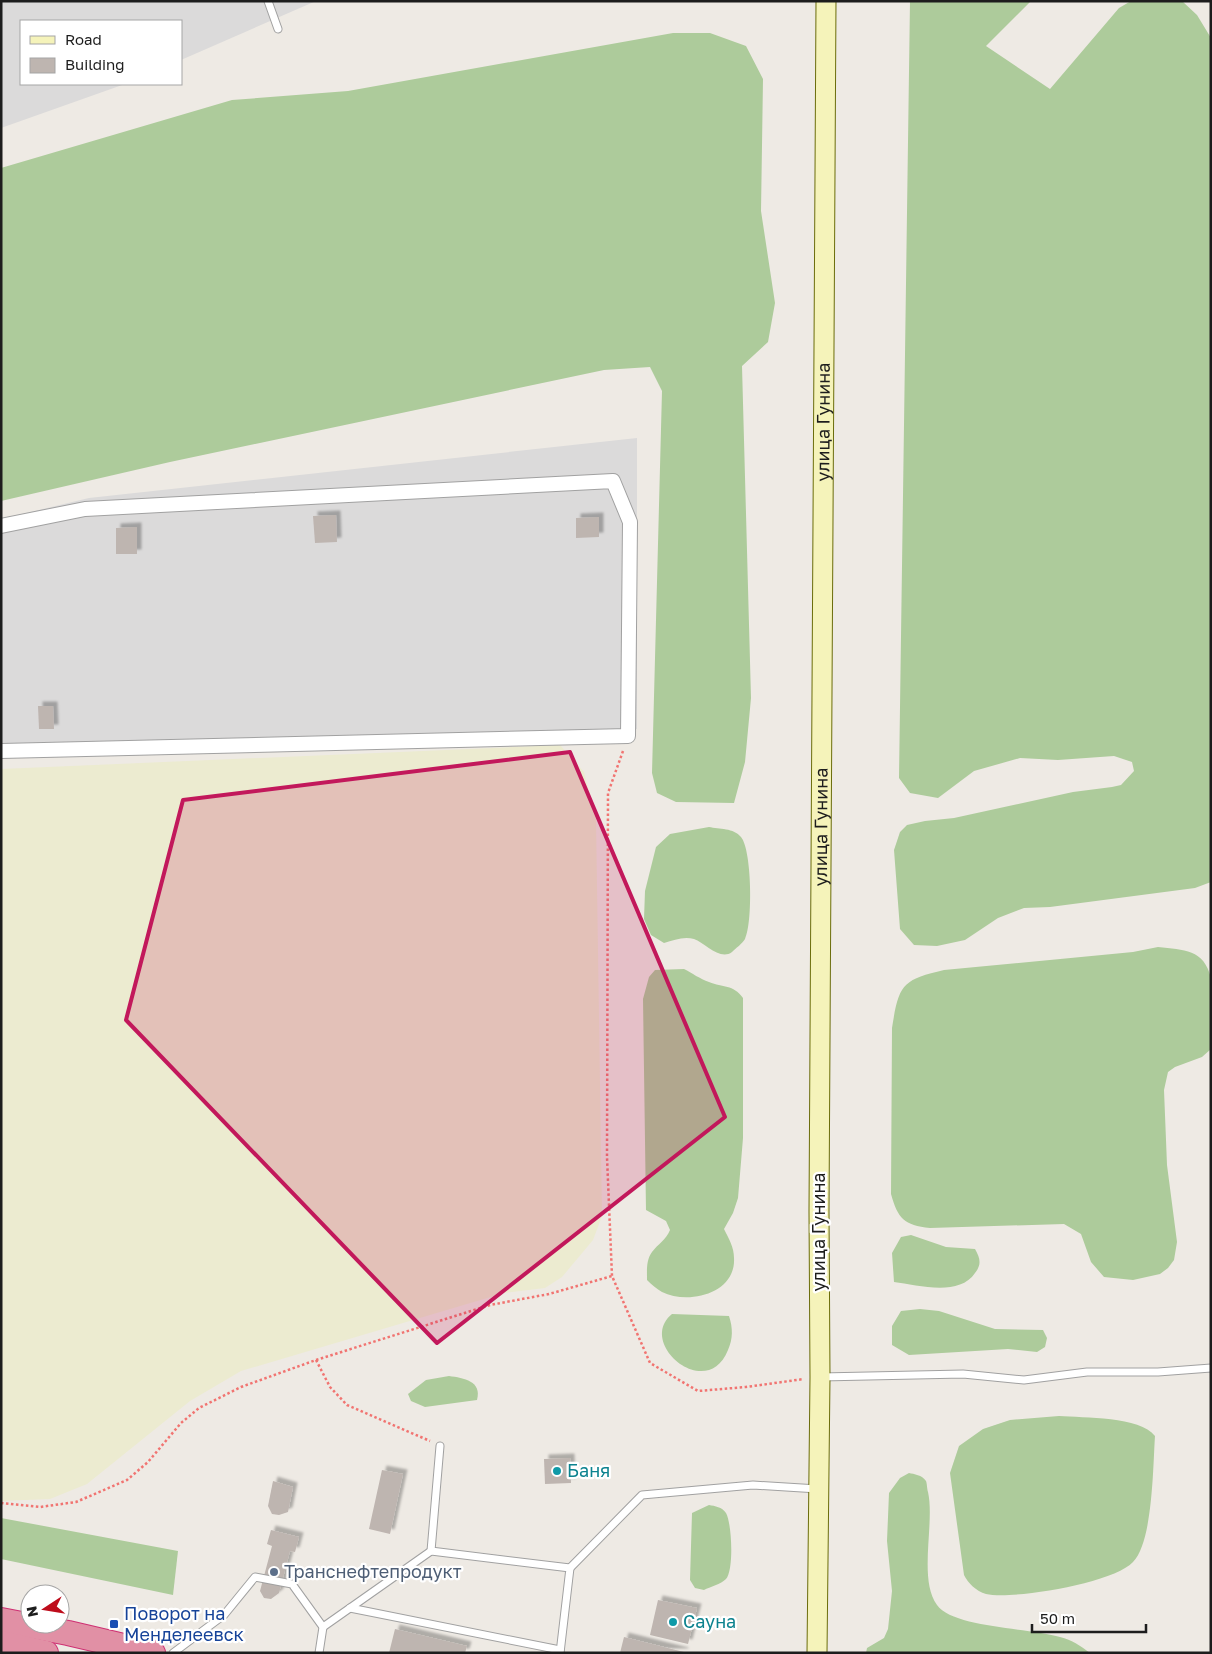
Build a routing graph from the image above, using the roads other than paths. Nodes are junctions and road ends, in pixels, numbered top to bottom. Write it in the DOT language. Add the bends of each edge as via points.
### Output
graph roads {
  1 [pos="268,1"];
  2 [pos="826,1"];
  3 [pos="278,29"];
  4 [pos="1,526"];
  5 [pos="1,751"];
  6 [pos="1211,1368"];
  7 [pos="820,1377"];
  8 [pos="440,1446"];
  9 [pos="819,1489"];
  10 [pos="431,1551"];
  11 [pos="570,1568"];
  12 [pos="350,1608"];
  13 [pos="1,1620"];
  14 [pos="323,1627"];
  15 [pos="1,1643"];
  16 [pos="560,1651"];
  17 [pos="46,1653"];
  18 [pos="153,1653"];
  19 [pos="172,1653"];
  20 [pos="319,1653"];
  21 [pos="817,1653"];
  1 -- 3 [label="lane"];
  2 -- 7 [label="main road, улица Гунина"];
  4 -- 5 [label="street" via="85,509 613,481 630,522 628,736"];
  6 -- 7 [label="lane" via="1087,1372 1024,1380 963,1374"];
  7 -- 9 [label="main road, улица Гунина"];
  8 -- 10 [label="lane"];
  9 -- 11 [label="lane" via="753,1485 642,1495"];
  9 -- 21 [label="main road, улица Гунина"];
  10 -- 11 [label="lane"];
  10 -- 12 [label="lane"];
  11 -- 16 [label="lane"];
  12 -- 14 [label="lane"];
  12 -- 16 [label="lane"];
  13 -- 18 [label="highway"];
  14 -- 19 [label="lane" via="292,1584 254,1577 224,1616"];
  14 -- 20 [label="lane"];
  15 -- 17 [label="highway"];
}
